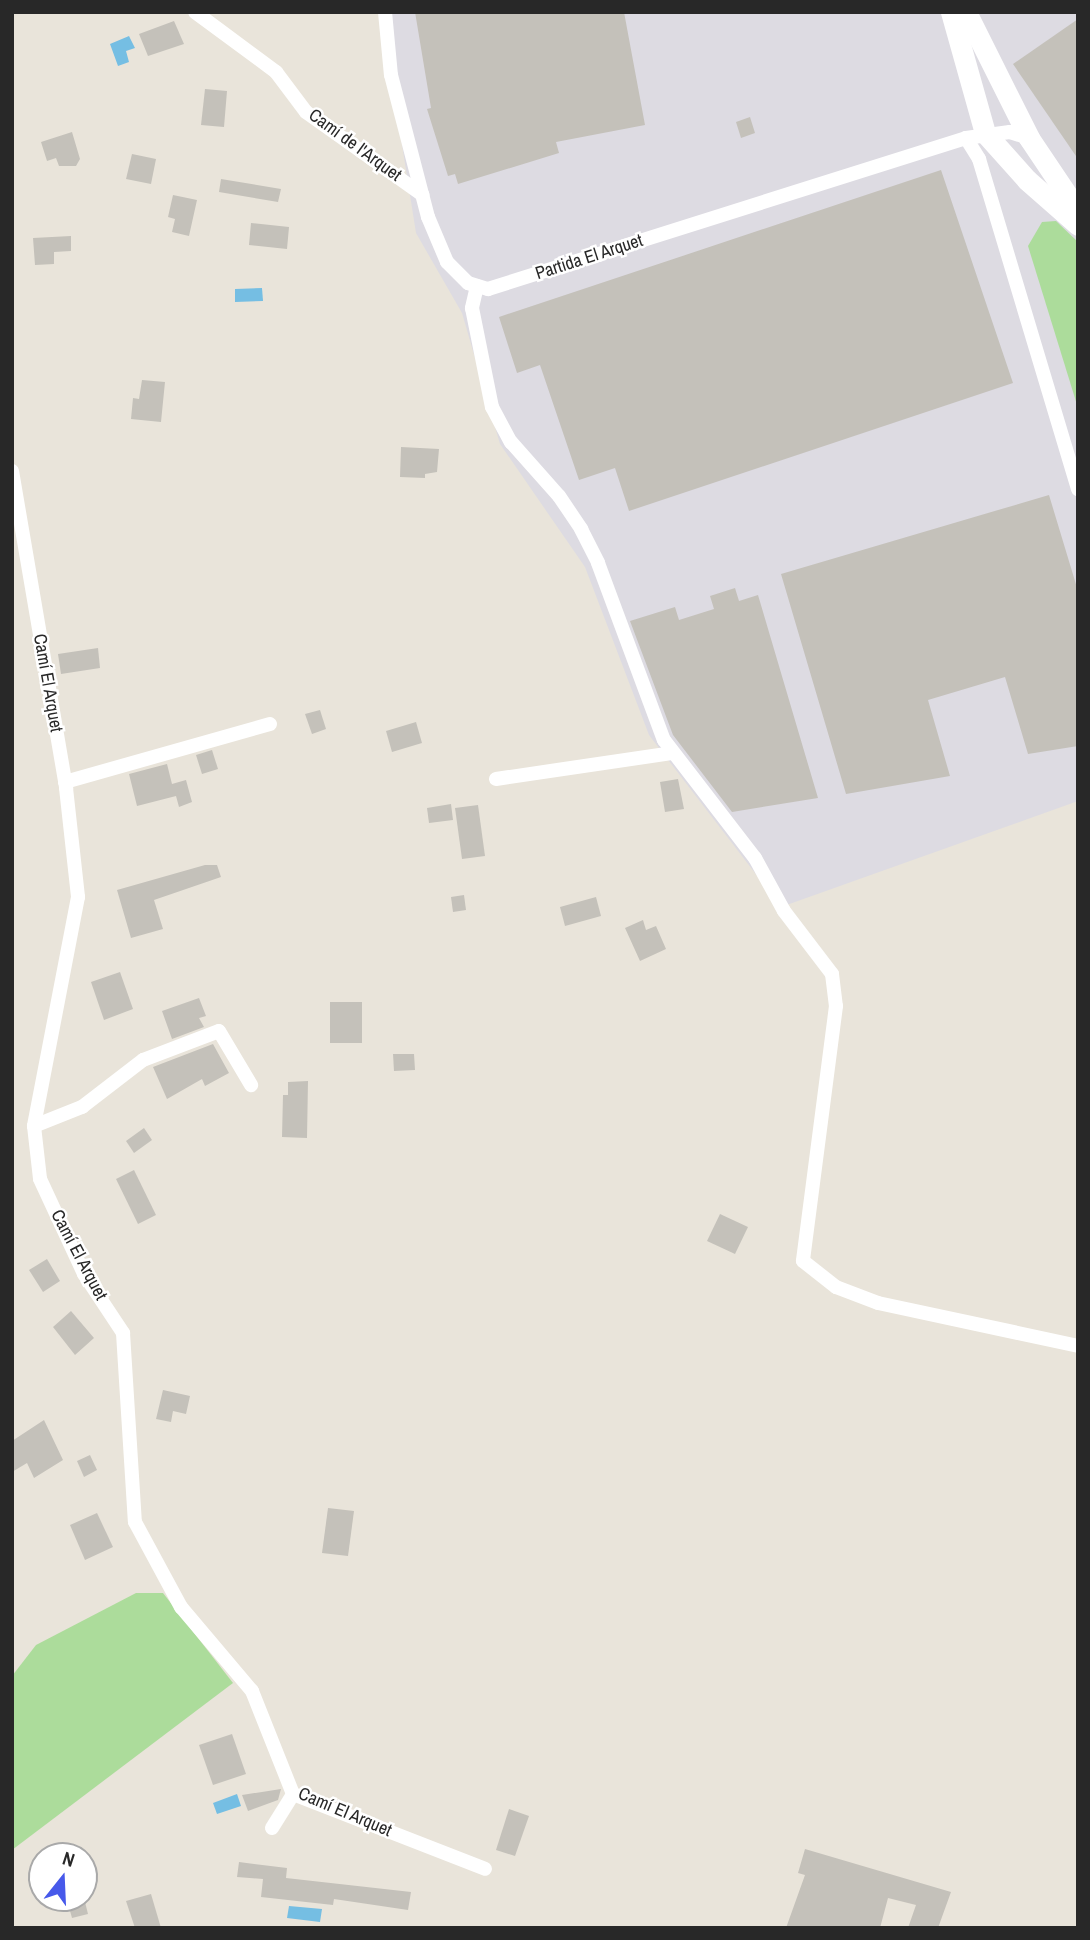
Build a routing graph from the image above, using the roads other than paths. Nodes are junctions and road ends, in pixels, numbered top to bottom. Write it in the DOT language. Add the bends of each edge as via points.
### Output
graph roads {
  1 [pos="195,12"];
  2 [pos="385,12"];
  3 [pos="951,12"];
  4 [pos="966,12"];
  5 [pos="976,135"];
  6 [pos="1029,138"];
  7 [pos="423,195"];
  8 [pos="1078,211"];
  9 [pos="1078,225"];
  10 [pos="477,286"];
  11 [pos="12,471"];
  12 [pos="1078,490"];
  13 [pos="270,724"];
  14 [pos="673,753"];
  15 [pos="496,779"];
  16 [pos="65,782"];
  17 [pos="251,1085"];
  18 [pos="34,1125"];
  19 [pos="1078,1346"];
  20 [pos="293,1794"];
  21 [pos="272,1828"];
  22 [pos="485,1869"];
  1 -- 7 [label="street, Camí de l'Arquet" via="276,72 306,112"];
  2 -- 7 [label="street" via="391,75"];
  3 -- 5 [label="street"];
  4 -- 6 [label="street"];
  5 -- 6 [label="street" via="1010,132"];
  5 -- 9 [label="street"];
  5 -- 10 [label="street, Partida El Arquet" via="488,289"];
  5 -- 12 [label="street" via="979,159"];
  6 -- 8 [label="street"];
  7 -- 10 [label="street" via="447,262"];
  10 -- 14 [label="street" via="472,309 492,407 511,442 559,496 581,529"];
  11 -- 16 [label="street, Camí El Arquet"];
  13 -- 16 [label="street"];
  14 -- 15 [label="street"];
  14 -- 19 [label="street" via="755,858 784,911 832,974 835,1006 803,1261 836,1287 878,1303"];
  16 -- 18 [label="street, Camí El Arquet" via="78,897"];
  17 -- 18 [label="street" via="219,1031 143,1060 82,1107"];
  18 -- 20 [label="street, Camí El Arquet" via="40,1178 84,1274 123,1333 135,1522 181,1607 252,1691"];
  20 -- 21 [label="street"];
  20 -- 22 [label="street, Camí El Arquet"];
}
